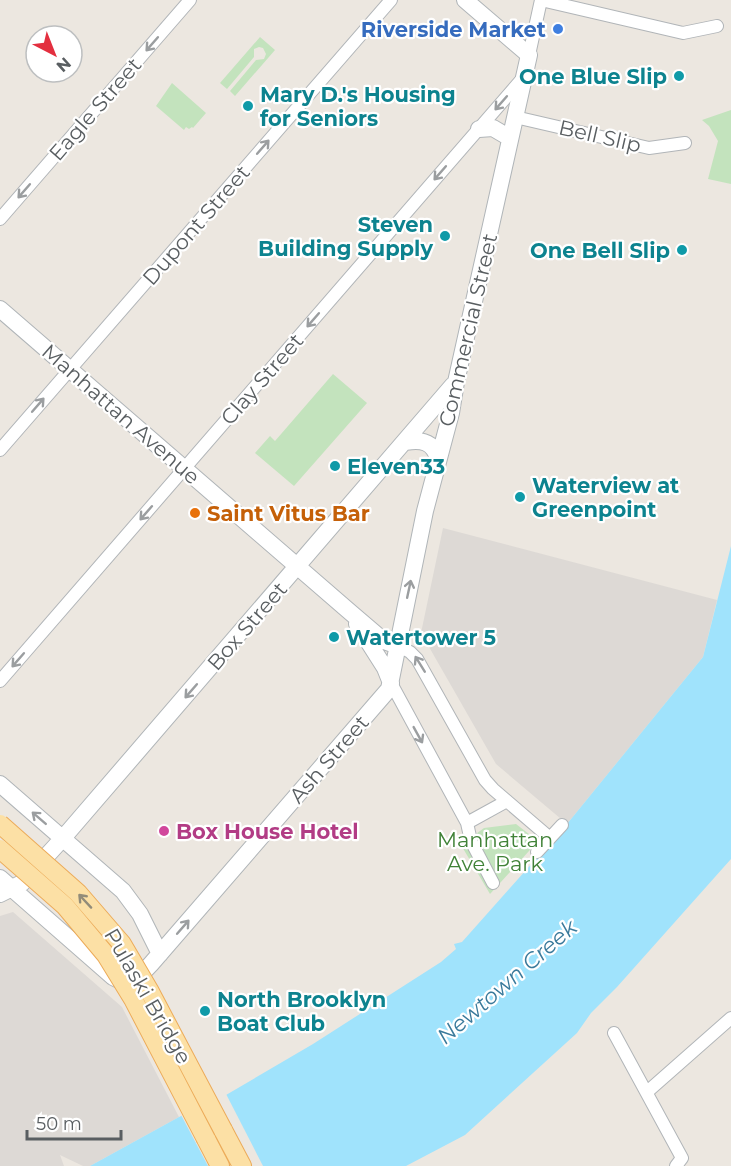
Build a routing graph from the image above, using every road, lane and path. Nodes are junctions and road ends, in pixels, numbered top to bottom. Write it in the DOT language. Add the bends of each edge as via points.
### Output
graph roads {
  1 [pos="190,0"];
  2 [pos="391,0"];
  3 [pos="465,0"];
  4 [pos="541,0"];
  5 [pos="717,26"];
  6 [pos="529,55"];
  7 [pos="524,77"];
  8 [pos="515,117"];
  9 [pos="479,129"];
  10 [pos="510,138"];
  11 [pos="685,143"];
  12 [pos="0,219"];
  13 [pos="0,309"];
  14 [pos="70,370"];
  15 [pos="456,382"];
  16 [pos="406,442"];
  17 [pos="0,450"];
  18 [pos="438,458"];
  19 [pos="184,469"];
  20 [pos="298,567"];
  21 [pos="350,612"];
  22 [pos="397,653"];
  23 [pos="0,681"];
  24 [pos="391,683"];
  25 [pos="0,784"];
  26 [pos="507,801"];
  27 [pos="467,823"];
  28 [pos="0,824"];
  29 [pos="562,825"];
  30 [pos="63,838"];
  31 [pos="550,838"];
  32 [pos="0,849"];
  33 [pos="537,852"];
  34 [pos="494,883"];
  35 [pos="4,887"];
  36 [pos="160,954"];
  37 [pos="731,1018"];
  38 [pos="615,1032"];
  39 [pos="647,1092"];
  40 [pos="679,1162"];
  41 [pos="220,1166"];
  42 [pos="242,1166"];
  1 -- 12 [label="street, Eagle Street, one-way"];
  14 -- 2 [label="street, Dupont Street, one-way"];
  3 -- 6 [label="street"];
  4 -- 5 [label="street" via="683,33"];
  4 -- 6 [label="street, Commercial Street"];
  6 -- 7 [label="street, Commercial Street"];
  7 -- 8 [label="street, Commercial Street"];
  7 -- 9 [label="street, Clay Street, one-way"];
  8 -- 10 [label="street, Commercial Street"];
  8 -- 11 [label="street, Bell Slip" via="649,148"];
  9 -- 10 [label="street" via="493,129"];
  9 -- 19 [label="street, Clay Street, one-way"];
  10 -- 15 [label="street, Commercial Street"];
  13 -- 14 [label="street, Manhattan Avenue"];
  17 -- 14 [label="street, Dupont Street, one-way"];
  14 -- 19 [label="street, Manhattan Avenue"];
  15 -- 16 [label="street, Box Street"];
  15 -- 18 [label="street, Commercial Street"];
  16 -- 18 [label="street" via="428,443"];
  16 -- 20 [label="street, Box Street"];
  22 -- 18 [label="street, Commercial Street, one-way"];
  19 -- 20 [label="street, Manhattan Avenue"];
  19 -- 23 [label="street, Clay Street, one-way"];
  20 -- 21 [label="street, Manhattan Avenue"];
  20 -- 30 [label="street, Box Street, one-way"];
  21 -- 22 [label="street, Manhattan Avenue"];
  21 -- 24 [label="street, Manhattan Avenue"];
  22 -- 24 [label="street, Ash Street"];
  26 -- 22 [label="street, Manhattan Avenue, one-way" via="485,780 417,659 407,650"];
  24 -- 27 [label="street, Manhattan Avenue, one-way"];
  36 -- 24 [label="street, Ash Street, one-way" via="375,707"];
  30 -- 25 [label="street, one-way"];
  26 -- 27 [label="street"];
  26 -- 31 [label="street, Manhattan Avenue"];
  27 -- 34 [label="street, Manhattan Avenue" via="471,841"];
  42 -- 28 [label="main road, Pulaski Bridge, one-way, bridge" via="122,944 78,893"];
  29 -- 31 [label="street"];
  30 -- 35 [label="street, Box Street" via="22,883"];
  30 -- 36 [label="street" via="129,897"];
  31 -- 33 [label="street"];
  32 -- 41 [label="main road, Pulaski Bridge, bridge" via="64,906 106,955"];
  35 -- 36 [label="street, Ash Street" via="121,982 143,973"];
  37 -- 39 [label="street"];
  38 -- 39 [label="street"];
  39 -- 40 [label="street"];
}
